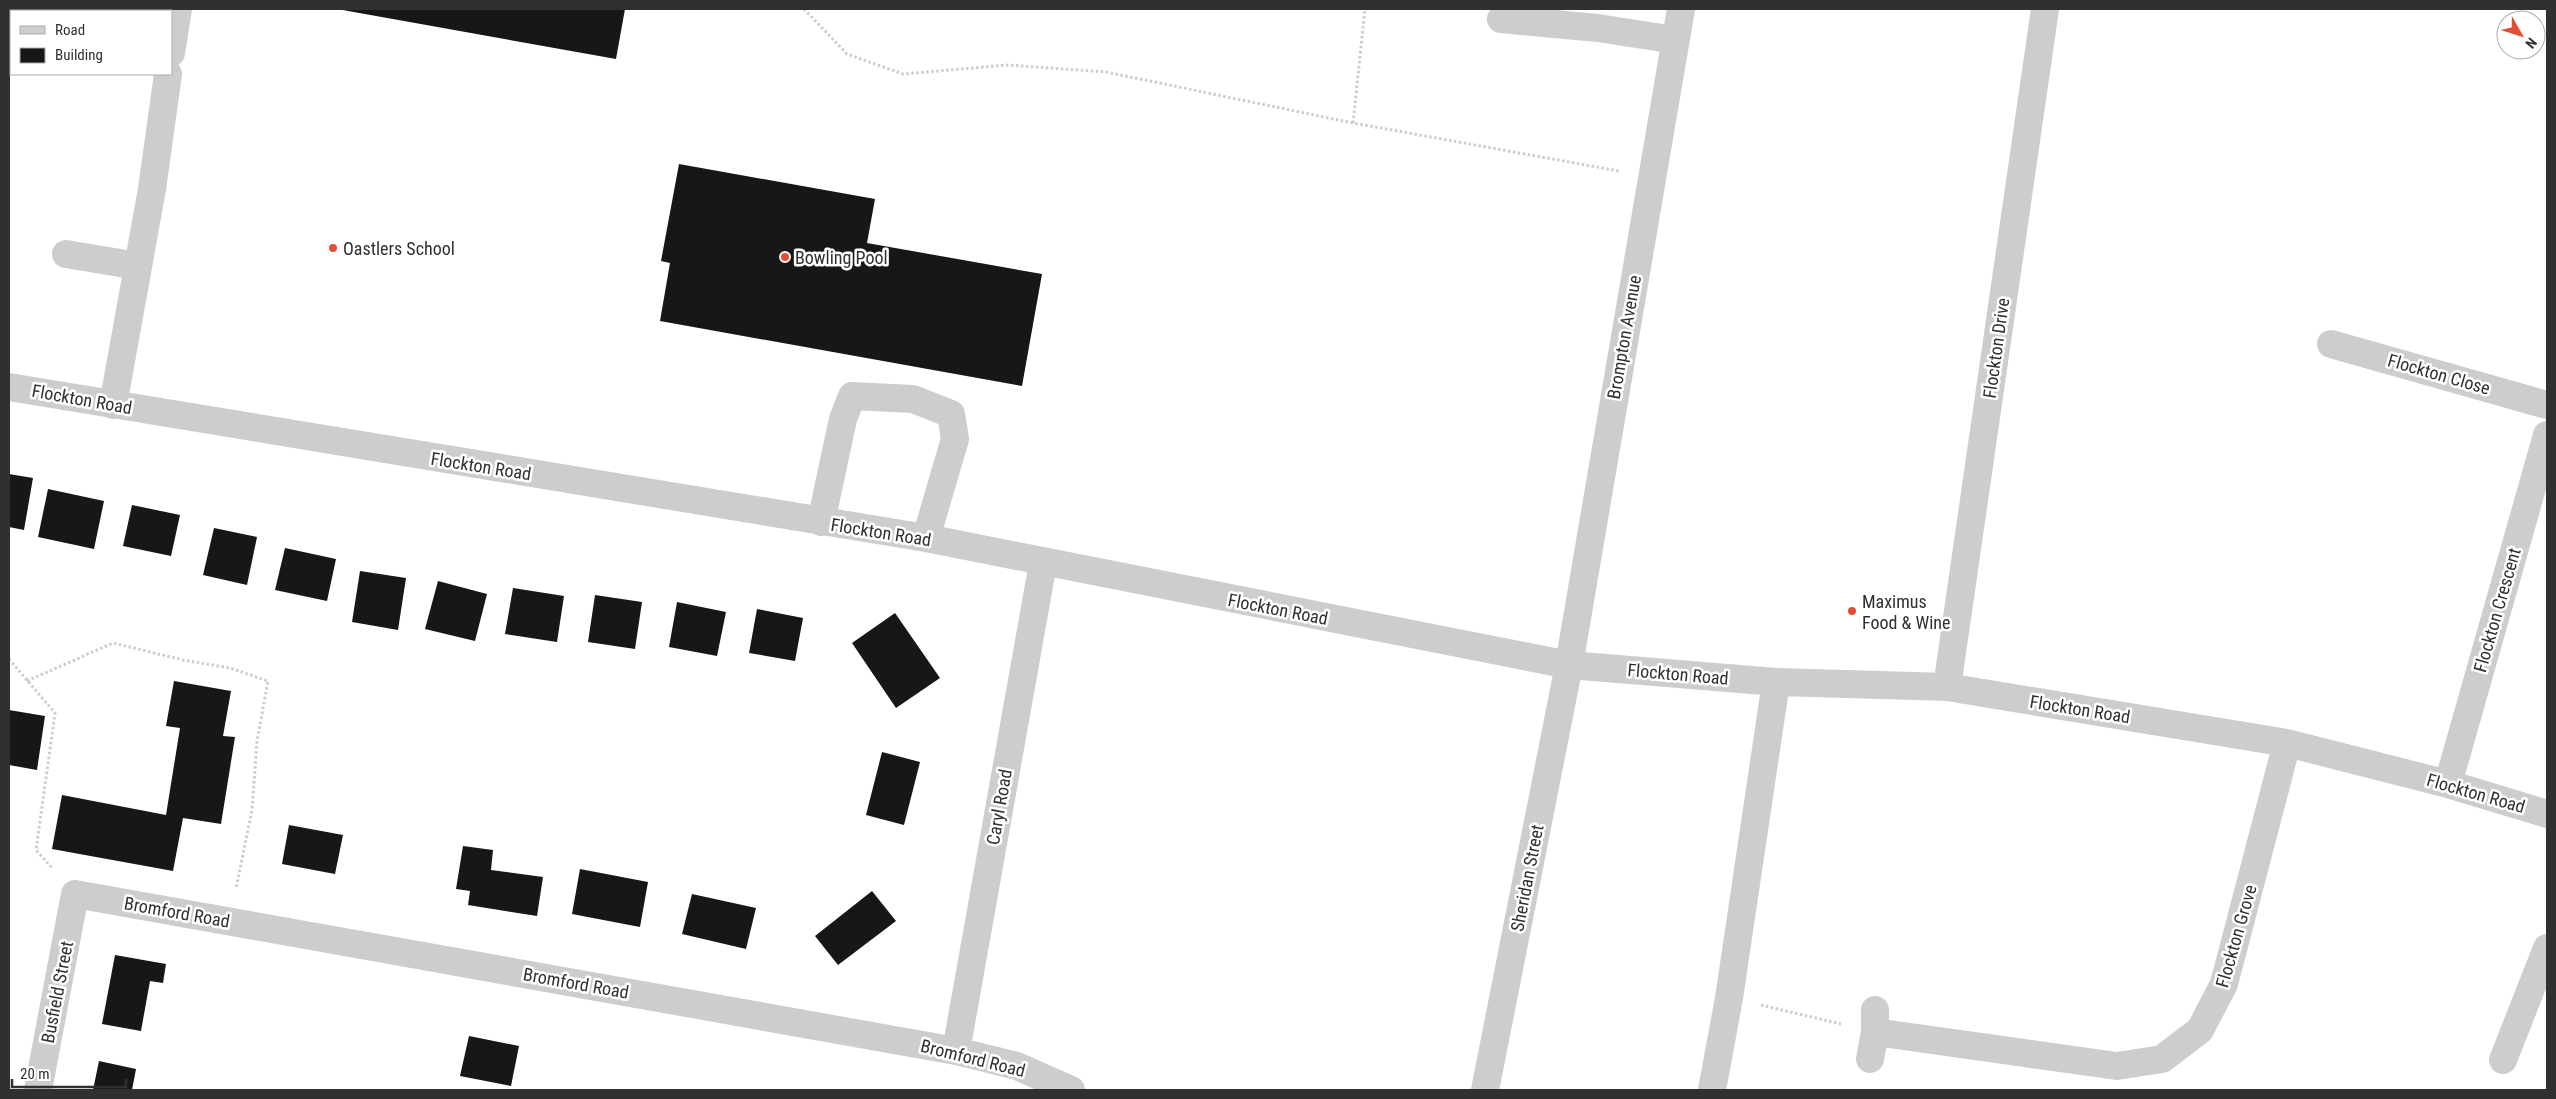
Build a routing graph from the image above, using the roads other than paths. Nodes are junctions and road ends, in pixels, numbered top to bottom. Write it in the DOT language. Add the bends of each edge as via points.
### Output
graph roads {
  1 [pos="178,9"];
  2 [pos="1680,9"];
  3 [pos="2045,9"];
  4 [pos="1502,19"];
  5 [pos="1675,40"];
  6 [pos="172,47"];
  7 [pos="168,75"];
  8 [pos="66,254"];
  9 [pos="138,266"];
  10 [pos="2331,344"];
  11 [pos="9,387"];
  12 [pos="113,405"];
  13 [pos="2547,405"];
  14 [pos="2547,435"];
  15 [pos="820,522"];
  16 [pos="926,538"];
  17 [pos="1043,563"];
  18 [pos="1569,665"];
  19 [pos="1776,682"];
  20 [pos="1947,687"];
  21 [pos="2287,743"];
  22 [pos="2448,784"];
  23 [pos="2547,814"];
  24 [pos="75,894"];
  25 [pos="2547,948"];
  26 [pos="956,1051"];
  27 [pos="1870,1059"];
  28 [pos="2502,1060"];
  29 [pos="38,1090"];
  30 [pos="1071,1090"];
  31 [pos="1485,1090"];
  32 [pos="1712,1090"];
  1 -- 6 [label="street"];
  2 -- 5 [label="street, Brompton Avenue"];
  3 -- 20 [label="street, Flockton Drive"];
  4 -- 5 [label="street" via="1598,28"];
  5 -- 18 [label="street, Brompton Avenue"];
  7 -- 9 [label="street"];
  8 -- 9 [label="street"];
  9 -- 12 [label="street"];
  10 -- 13 [label="street, Flockton Close"];
  11 -- 12 [label="street, Flockton Road"];
  12 -- 15 [label="street, Flockton Road"];
  14 -- 22 [label="street, Flockton Crescent"];
  15 -- 16 [label="street, Flockton Road"];
  15 -- 16 [label="street" via="843,419 852,396 913,400 951,414 955,439"];
  16 -- 17 [label="street, Flockton Road"];
  17 -- 18 [label="street, Flockton Road"];
  17 -- 26 [label="street, Caryl Road"];
  18 -- 19 [label="street, Flockton Road"];
  18 -- 31 [label="street, Sheridan Street"];
  19 -- 20 [label="street, Flockton Road"];
  19 -- 32 [label="street" via="1729,998"];
  20 -- 21 [label="street, Flockton Road"];
  21 -- 22 [label="street, Flockton Road"];
  21 -- 27 [label="street, Flockton Grove" via="2224,984 2200,1030 2162,1059 2117,1066 1875,1021"];
  22 -- 23 [label="street, Flockton Road"];
  24 -- 26 [label="street, Bromford Road"];
  24 -- 29 [label="street, Busfield Street"];
  25 -- 28 [label="street"];
  26 -- 30 [label="street, Bromford Road" via="1017,1066"];
}
